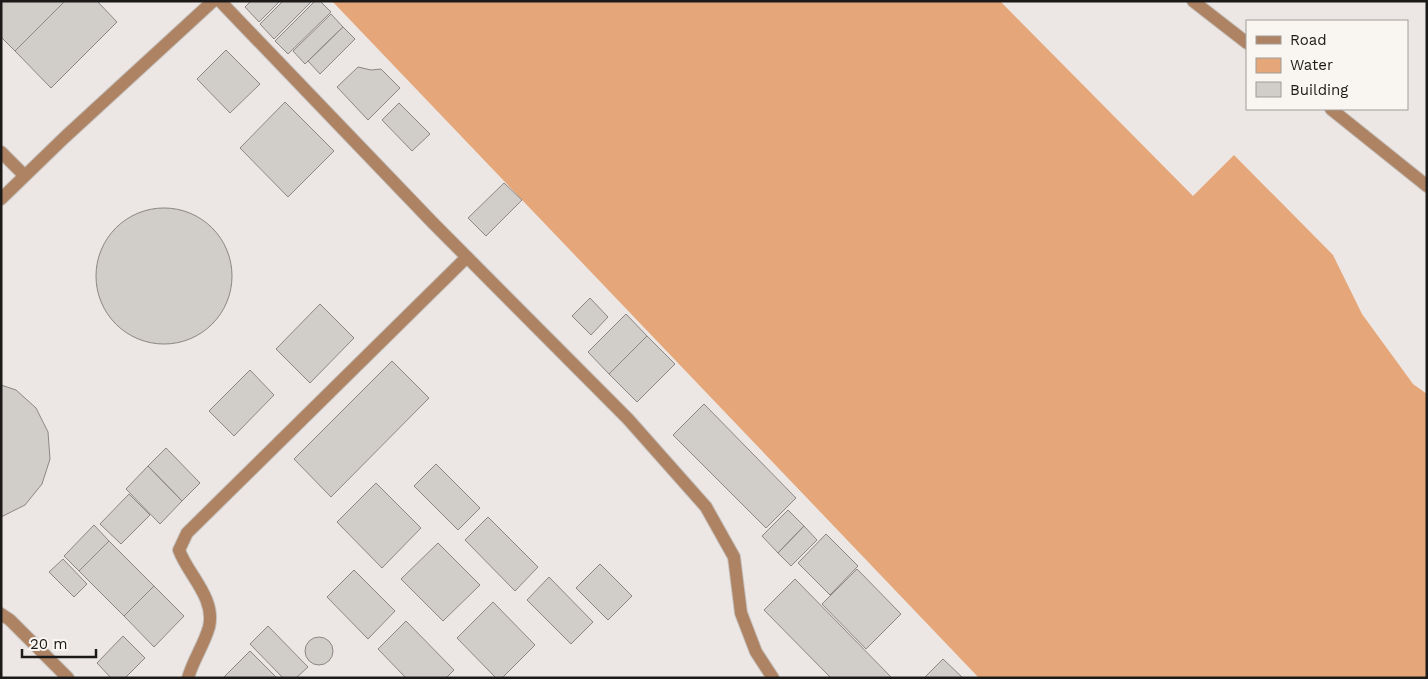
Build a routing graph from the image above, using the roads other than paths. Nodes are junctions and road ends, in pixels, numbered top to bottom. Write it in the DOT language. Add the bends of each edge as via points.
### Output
graph roads {
  1 [pos="213,1"];
  2 [pos="220,1"];
  3 [pos="1193,1"];
  4 [pos="1246,42"];
  5 [pos="1332,110"];
  6 [pos="1,152"];
  7 [pos="24,175"];
  8 [pos="1427,186"];
  9 [pos="1,199"];
  10 [pos="467,257"];
  11 [pos="1,614"];
  12 [pos="68,678"];
  13 [pos="188,678"];
  14 [pos="773,678"];
  1 -- 7 [label="lane"];
  2 -- 10 [label="lane"];
  3 -- 4 [label="lane"];
  5 -- 8 [label="lane"];
  6 -- 7 [label="lane"];
  7 -- 9 [label="lane"];
  10 -- 13 [label="lane" via="187,534 179,550 209,604 210,625"];
  10 -- 14 [label="lane" via="628,419 706,507 734,557 741,613 756,652"];
  11 -- 12 [label="lane"];
}
